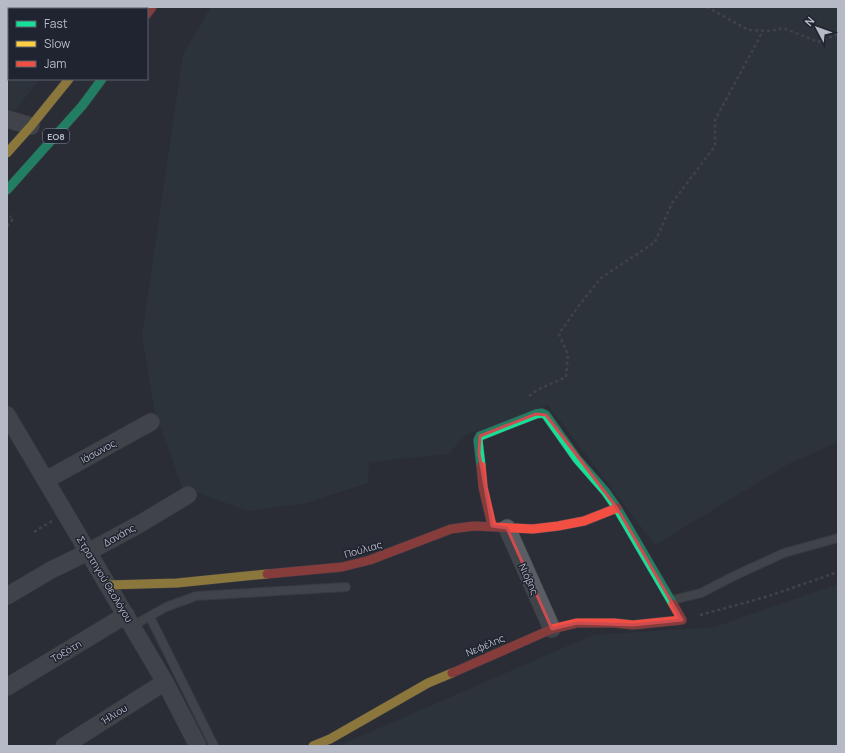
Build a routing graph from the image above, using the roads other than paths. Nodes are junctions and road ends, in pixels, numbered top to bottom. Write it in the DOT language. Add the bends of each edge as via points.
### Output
graph roads {
  1 [pos="64,80"];
  2 [pos="68,80"];
  3 [pos="101,80"];
  4 [pos="61,91"];
  5 [pos="7,119"];
  6 [pos="31,126"];
  7 [pos="7,153"];
  8 [pos="7,190"];
  9 [pos="7,415"];
  10 [pos="151,422"];
  11 [pos="14,442"];
  12 [pos="46,480"];
  13 [pos="188,495"];
  14 [pos="617,508"];
  15 [pos="499,527"];
  16 [pos="838,538"];
  17 [pos="88,552"];
  18 [pos="108,585"];
  19 [pos="346,588"];
  20 [pos="7,596"];
  21 [pos="672,600"];
  22 [pos="150,618"];
  23 [pos="129,621"];
  24 [pos="552,629"];
  25 [pos="165,682"];
  26 [pos="7,687"];
  27 [pos="64,746"];
  28 [pos="198,746"];
  29 [pos="214,746"];
  30 [pos="313,746"];
  1 -- 4 [label="main road"];
  2 -- 4 [label="main road, ΕΟ8"];
  3 -- 8 [label="main road, ΕΟ8" via="82,106"];
  4 -- 6 [label="main road, ΕΟ8"];
  5 -- 6 [label="street"];
  6 -- 7 [label="main road, ΕΟ8"];
  9 -- 11 [label="street, Στρατηγού Θεολόγου"];
  10 -- 12 [label="street, Ιάσωνος"];
  11 -- 12 [label="street, Στρατηγού Θεολόγου"];
  12 -- 17 [label="street, Στρατηγού Θεολόγου"];
  13 -- 17 [label="street, Δανάης"];
  14 -- 15 [label="main road, Πούλιας" via="584,521 558,526"];
  14 -- 15 [label="main road" via="542,413 480,436 478,440 483,487"];
  14 -- 21 [label="main road"];
  15 -- 18 [label="main road, Πούλιας" via="474,526 451,529 370,560 342,567 177,583"];
  15 -- 24 [label="street, Νιόβης"];
  16 -- 21 [label="lane" via="784,553 701,593"];
  17 -- 18 [label="street, Στρατηγού Θεολόγου"];
  17 -- 20 [label="street, Δανάης"];
  18 -- 23 [label="street, Στρατηγού Θεολόγου"];
  19 -- 22 [label="lane" via="196,596 166,607"];
  21 -- 24 [label="main road, Νεφέλης" via="682,620 633,625 577,623"];
  22 -- 23 [label="lane"];
  22 -- 29 [label="lane"];
  23 -- 25 [label="street, Στρατηγού Θεολόγου"];
  23 -- 26 [label="street, Τοξότη"];
  24 -- 30 [label="main road, Νεφέλης" via="428,683"];
  25 -- 27 [label="street, Ήλιου"];
  25 -- 28 [label="street, Στρατηγού Θεολόγου"];
}
